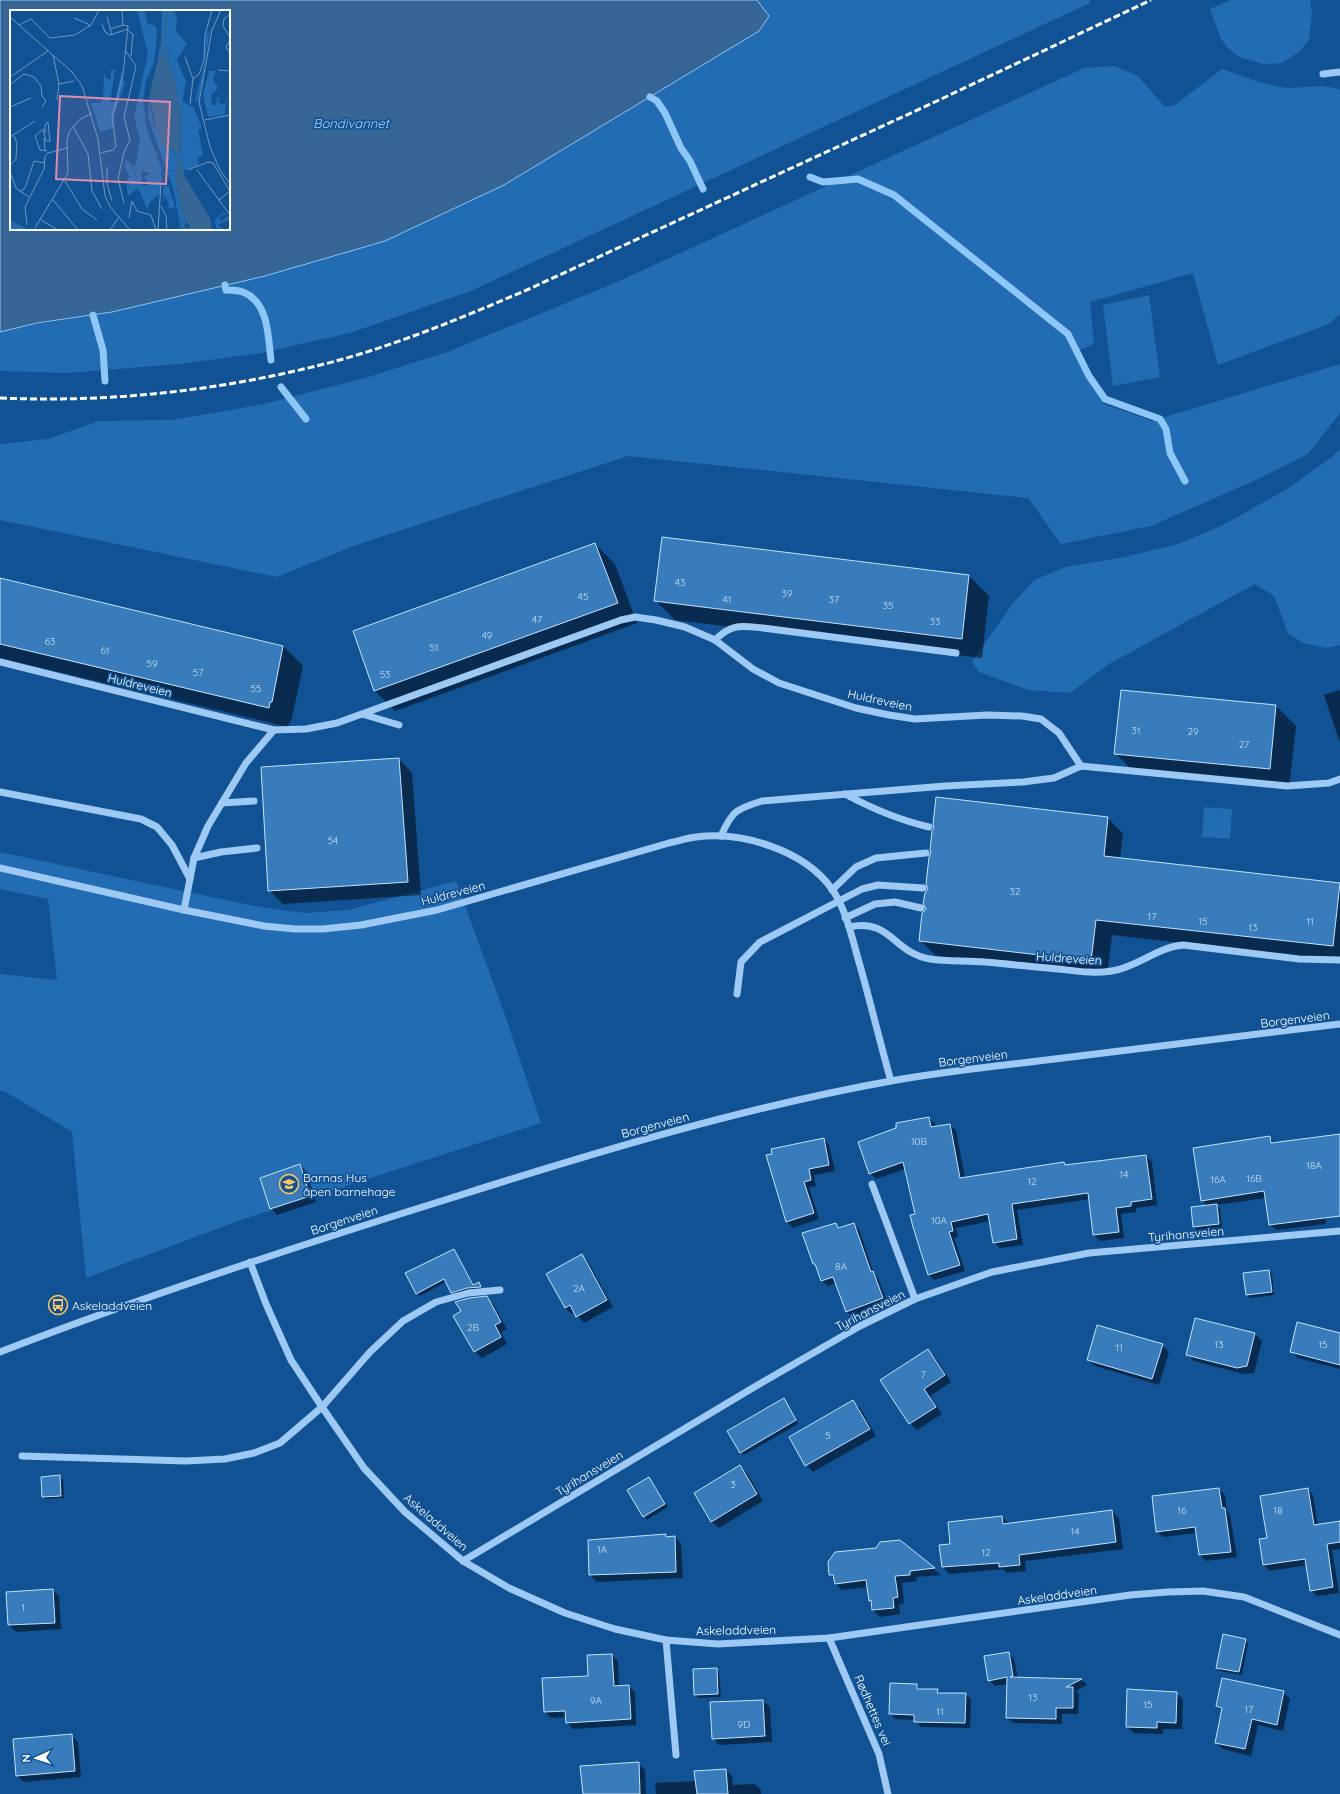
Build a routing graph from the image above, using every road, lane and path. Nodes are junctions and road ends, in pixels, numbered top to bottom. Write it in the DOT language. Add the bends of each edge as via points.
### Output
graph roads {
  1 [pos="1340,72"];
  2 [pos="1323,74"];
  3 [pos="716,640"];
  4 [pos="956,653"];
  5 [pos="0,662"];
  6 [pos="362,714"];
  7 [pos="399,725"];
  8 [pos="274,730"];
  9 [pos="1081,766"];
  10 [pos="1340,779"];
  11 [pos="0,792"];
  12 [pos="845,794"];
  13 [pos="254,801"];
  14 [pos="222,803"];
  15 [pos="929,827"];
  16 [pos="721,836"];
  17 [pos="257,848"];
  18 [pos="926,853"];
  19 [pos="194,858"];
  20 [pos="0,868"];
  21 [pos="190,879"];
  22 [pos="923,888"];
  23 [pos="832,890"];
  24 [pos="838,902"];
  25 [pos="921,908"];
  26 [pos="184,910"];
  27 [pos="845,918"];
  28 [pos="849,927"];
  29 [pos="1340,960"];
  30 [pos="737,994"];
  31 [pos="1340,1024"];
  32 [pos="891,1081"];
  33 [pos="872,1184"];
  34 [pos="1340,1231"];
  35 [pos="250,1262"];
  36 [pos="500,1290"];
  37 [pos="915,1299"];
  38 [pos="0,1352"];
  39 [pos="322,1407"];
  40 [pos="22,1456"];
  41 [pos="463,1561"];
  42 [pos="1340,1635"];
  43 [pos="829,1638"];
  44 [pos="666,1640"];
  45 [pos="676,1755"];
  46 [pos="888,1794"];
  1 -- 2 [label="street"];
  3 -- 4 [label="street" via="726,629 749,627"];
  3 -- 6 [label="street, Huldreveien" via="685,627 656,620 620,620"];
  3 -- 9 [label="street, Huldreveien" via="753,669 779,683 856,708 889,716 916,718 987,715 1041,719 1059,732"];
  5 -- 8 [label="street, Huldreveien"];
  6 -- 7 [label="street"];
  6 -- 8 [label="street, Huldreveien" via="337,723 306,729"];
  8 -- 14 [label="street" via="246,763"];
  9 -- 10 [label="street" via="1287,786 1329,783"];
  9 -- 12 [label="street" via="1054,778"];
  11 -- 21 [label="street" via="141,819 157,827 172,846"];
  12 -- 15 [label="street" via="911,823"];
  12 -- 16 [label="street" via="762,801 741,807 729,818"];
  13 -- 14 [label="street"];
  14 -- 19 [label="street" via="208,826"];
  16 -- 23 [label="street, Huldreveien" via="751,840 796,856"];
  16 -- 26 [label="street, Huldreveien" via="696,836 669,842 437,910 361,925 323,929 264,926"];
  17 -- 19 [label="street"];
  18 -- 23 [label="street" via="876,858 856,867"];
  19 -- 21 [label="street"];
  20 -- 26 [label="street, Huldreveien"];
  21 -- 26 [label="street"];
  22 -- 24 [label="street" via="878,885 862,889"];
  23 -- 24 [label="street, Huldreveien"];
  24 -- 27 [label="street, Huldreveien"];
  24 -- 30 [label="street" via="760,942 741,962"];
  25 -- 27 [label="street" via="895,902 875,904"];
  27 -- 28 [label="street, Huldreveien"];
  28 -- 29 [label="street, Huldreveien" via="859,925 878,928 910,952 929,959 1093,973 1113,971 1137,964 1156,952 1171,946 1183,945 1299,959"];
  28 -- 32 [label="street, Huldreveien"];
  31 -- 32 [label="street, Borgenveien"];
  32 -- 35 [label="street, Borgenveien" via="798,1099 662,1134 507,1180"];
  33 -- 37 [label="street"];
  34 -- 37 [label="street, Tyrihansveien" via="1089,1253 992,1272"];
  35 -- 38 [label="street, Borgenveien"];
  35 -- 39 [label="street, Askeladdveien" via="291,1360"];
  36 -- 39 [label="street" via="468,1293 436,1302 403,1321 370,1352"];
  37 -- 41 [label="street, Tyrihansveien" via="860,1326 756,1386"];
  39 -- 40 [label="street" via="280,1442 254,1453 225,1459 186,1461"];
  39 -- 41 [label="street, Askeladdveien" via="364,1468 405,1512"];
  41 -- 44 [label="street, Askeladdveien" via="509,1588 565,1613 615,1629"];
  42 -- 43 [label="street, Askeladdveien" via="1244,1596 1203,1591 1130,1595"];
  43 -- 44 [label="street, Askeladdveien" via="718,1644"];
  43 -- 46 [label="street, Rødhettes vei" via="879,1754"];
  44 -- 45 [label="street"];
}
